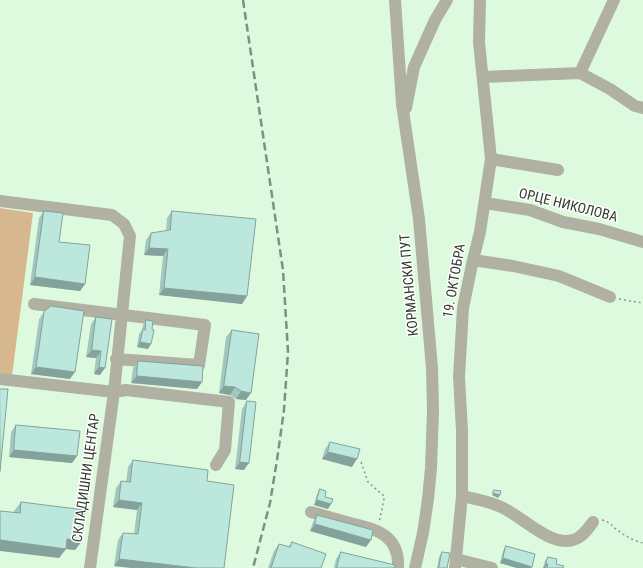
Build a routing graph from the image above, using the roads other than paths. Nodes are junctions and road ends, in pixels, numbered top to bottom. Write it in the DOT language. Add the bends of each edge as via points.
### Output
graph roads {
  1 [pos="395,0"];
  2 [pos="447,0"];
  3 [pos="480,0"];
  4 [pos="614,0"];
  5 [pos="580,73"];
  6 [pos="483,77"];
  7 [pos="643,108"];
  8 [pos="404,119"];
  9 [pos="491,160"];
  10 [pos="558,170"];
  11 [pos="0,201"];
  12 [pos="485,203"];
  13 [pos="643,242"];
  14 [pos="473,260"];
  15 [pos="610,297"];
  16 [pos="34,304"];
  17 [pos="121,314"];
  18 [pos="116,359"];
  19 [pos="0,379"];
  20 [pos="114,392"];
  21 [pos="216,465"];
  22 [pos="462,496"];
  23 [pos="310,512"];
  24 [pos="594,522"];
  25 [pos="456,563"];
  26 [pos="90,568"];
  27 [pos="398,568"];
  28 [pos="415,568"];
  29 [pos="492,568"];
  1 -- 8 [label="street, КОРМАНСКИ ПУТ"];
  2 -- 8 [label="street" via="414,66"];
  3 -- 6 [label="street, 19. ОКТОБРА" via="479,42"];
  4 -- 5 [label="street"];
  5 -- 6 [label="street"];
  5 -- 7 [label="street" via="635,106"];
  6 -- 9 [label="street, 19. ОКТОБРА"];
  8 -- 28 [label="street, КОРМАНСКИ ПУТ" via="418,219 432,368 431,468 427,506"];
  9 -- 10 [label="street"];
  9 -- 12 [label="street, 19. ОКТОБРА"];
  11 -- 17 [label="street, СКЛАДИШНИ ЦЕНТАР" via="112,215 119,219 130,236"];
  12 -- 13 [label="street, ОРЦЕ НИКОЛОВА" via="530,210 562,222 599,229"];
  12 -- 14 [label="street, 19. ОКТОБРА"];
  14 -- 15 [label="street" via="559,276"];
  14 -- 22 [label="street, 19. ОКТОБРА" via="463,308 459,377"];
  16 -- 17 [label="street"];
  17 -- 18 [label="street, СКЛАДИШНИ ЦЕНТАР"];
  17 -- 18 [label="street" via="205,324 199,365"];
  18 -- 20 [label="street, СКЛАДИШНИ ЦЕНТАР"];
  19 -- 20 [label="street"];
  20 -- 21 [label="street" via="126,390 229,402 225,450"];
  20 -- 26 [label="street, СКЛАДИШНИ ЦЕНТАР"];
  22 -- 24 [label="street" via="502,507 561,541 572,541 580,537"];
  22 -- 25 [label="street, 19. ОКТОБРА"];
  23 -- 27 [label="street" via="374,529 385,535 395,545"];
  25 -- 29 [label="street"];
}
